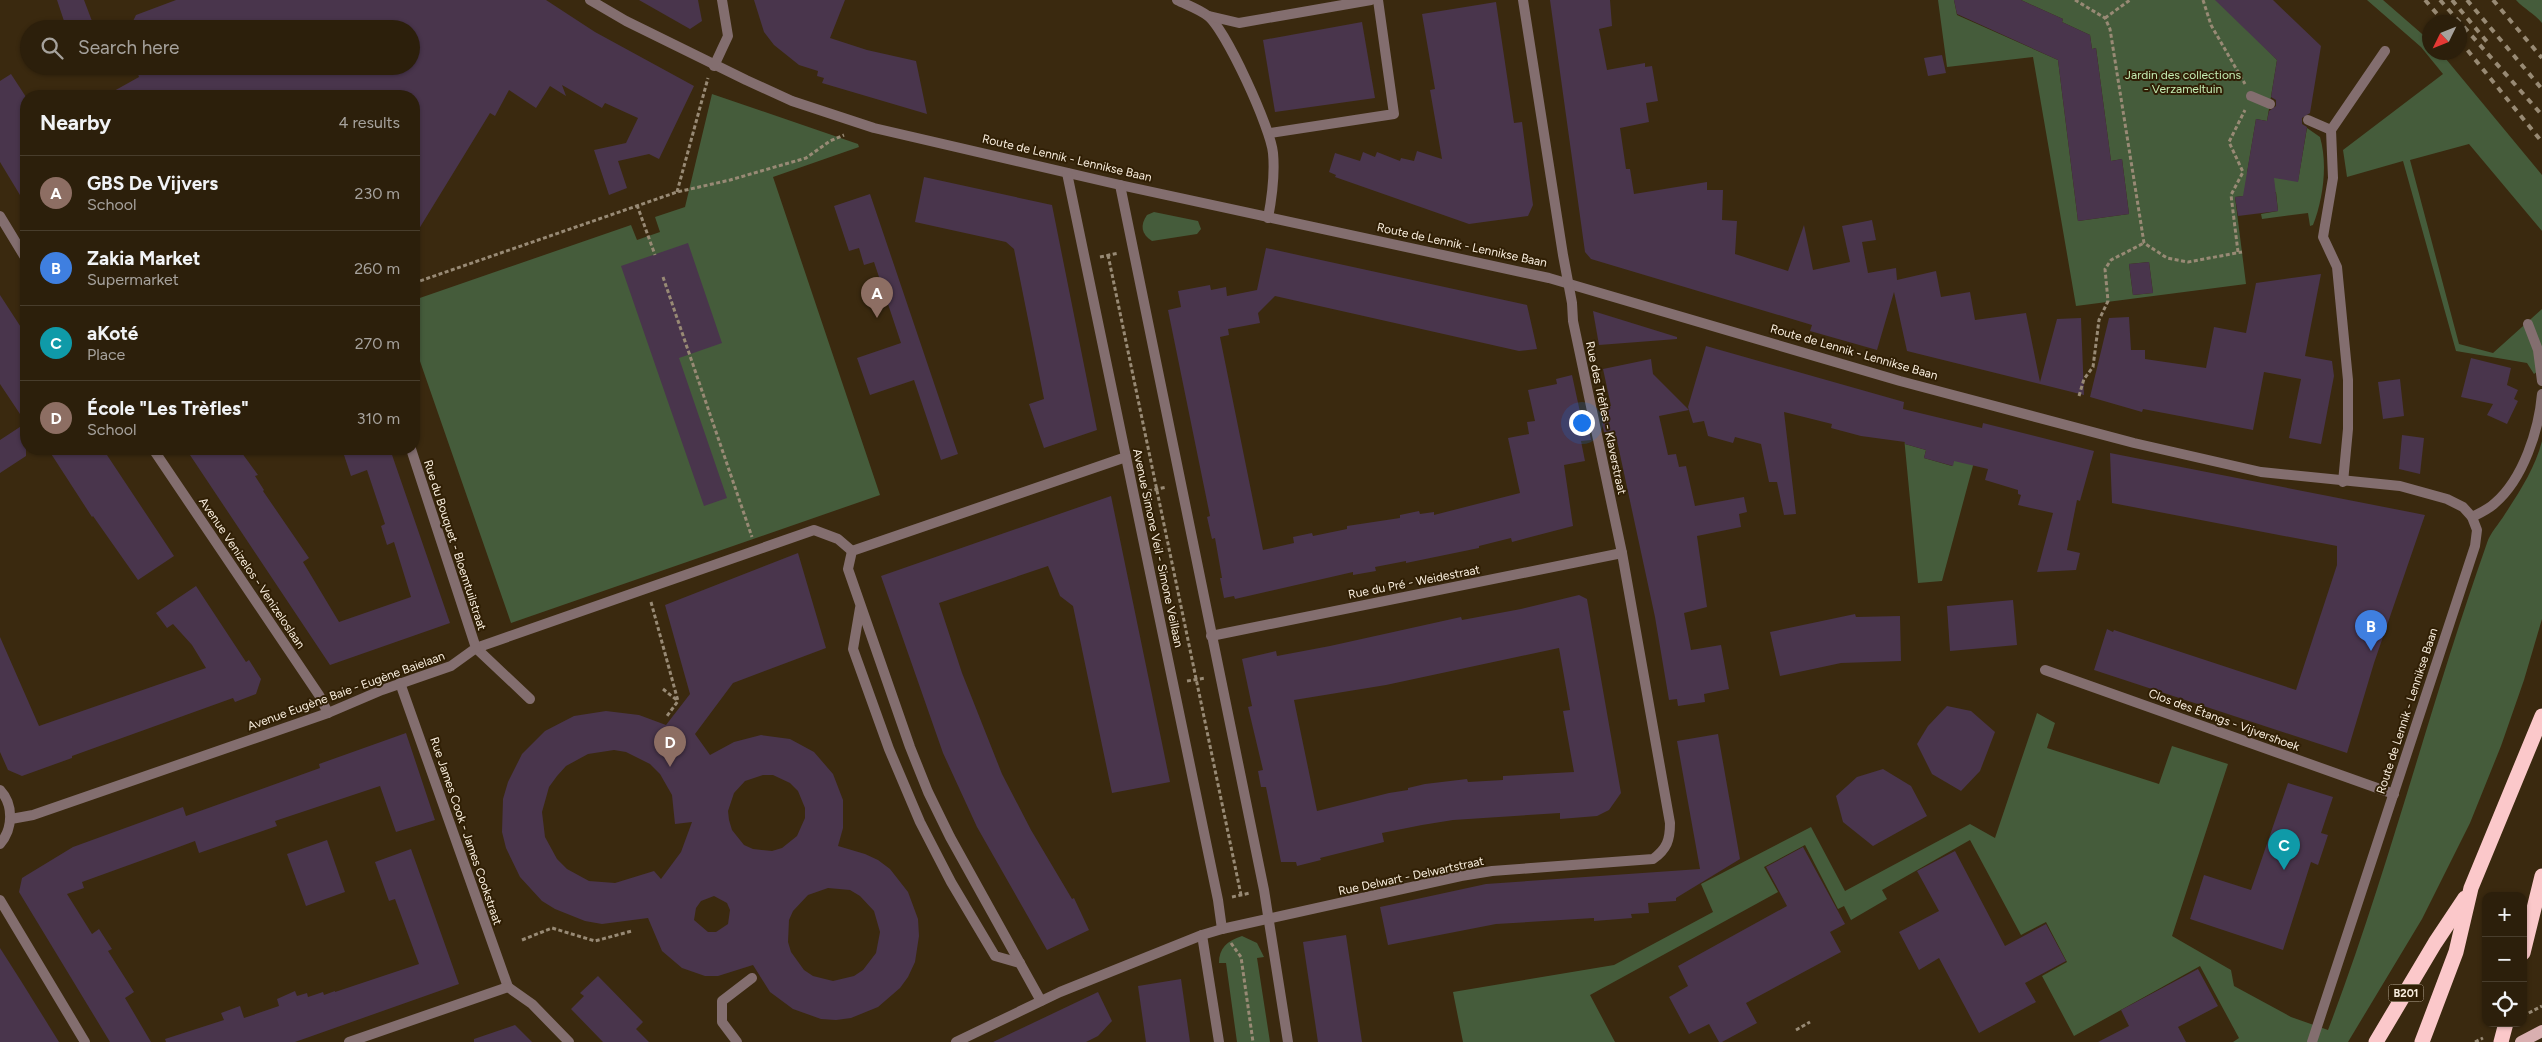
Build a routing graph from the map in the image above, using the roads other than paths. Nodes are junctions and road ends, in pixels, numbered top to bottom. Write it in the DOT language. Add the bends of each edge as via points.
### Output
graph roads {
  1 [pos="590,0"];
  2 [pos="722,0"];
  3 [pos="1177,0"];
  4 [pos="1371,0"];
  5 [pos="1378,0"];
  6 [pos="1523,0"];
  7 [pos="1209,16"];
  8 [pos="2385,51"];
  9 [pos="714,66"];
  10 [pos="2251,96"];
  11 [pos="2270,104"];
  12 [pos="2308,120"];
  13 [pos="2331,130"];
  14 [pos="1270,133"];
  15 [pos="1068,173"];
  16 [pos="1120,185"];
  17 [pos="0,216"];
  18 [pos="1268,218"];
  19 [pos="20,249"];
  20 [pos="1568,284"];
  21 [pos="2528,324"];
  22 [pos="2542,381"];
  23 [pos="2542,394"];
  24 [pos="157,455"];
  25 [pos="412,455"];
  26 [pos="1126,458"];
  27 [pos="2343,482"];
  28 [pos="2472,517"];
  29 [pos="852,552"];
  30 [pos="1622,553"];
  31 [pos="860,608"];
  32 [pos="1211,636"];
  33 [pos="476,648"];
  34 [pos="2045,670"];
  35 [pos="400,683"];
  36 [pos="530,699"];
  37 [pos="328,713"];
  38 [pos="2542,716"];
  39 [pos="0,790"];
  40 [pos="2394,794"];
  41 [pos="11,819"];
  42 [pos="1670,840"];
  43 [pos="0,844"];
  44 [pos="2542,876"];
  45 [pos="2471,888"];
  46 [pos="0,900"];
  47 [pos="1268,919"];
  48 [pos="1222,929"];
  49 [pos="1202,935"];
  50 [pos="2527,938"];
  51 [pos="1020,963"];
  52 [pos="752,978"];
  53 [pos="508,988"];
  54 [pos="1041,1001"];
  55 [pos="2505,1027"];
  56 [pos="2542,1031"];
  57 [pos="85,1042"];
  58 [pos="349,1042"];
  59 [pos="569,1042"];
  60 [pos="737,1042"];
  61 [pos="956,1042"];
  62 [pos="1219,1042"];
  63 [pos="1288,1042"];
  64 [pos="2312,1042"];
  65 [pos="2376,1042"];
  66 [pos="2422,1042"];
  67 [pos="2501,1042"];
  68 [pos="2521,1042"];
  1 -- 9 [label="street, Route de Lennik - Lennikse Baan"];
  2 -- 9 [label="street" via="728,36"];
  3 -- 7 [label="street"];
  4 -- 7 [label="street" via="1240,23"];
  5 -- 14 [label="street" via="1394,114"];
  6 -- 20 [label="street, Rue des Trèfles - Klaverstraat"];
  7 -- 14 [label="street" via="1233,54"];
  8 -- 13 [label="street"];
  9 -- 15 [label="street, Route de Lennik - Lennikse Baan" via="792,101 867,125"];
  10 -- 11 [label="street"];
  12 -- 13 [label="street"];
  13 -- 27 [label="street" via="2333,178 2323,237 2337,268 2348,380"];
  14 -- 18 [label="street" via="1273,154"];
  15 -- 16 [label="street, Route de Lennik - Lennikse Baan"];
  15 -- 26 [label="street, Avenue Simone Veil - Simone Veillaan"];
  16 -- 18 [label="street, Route de Lennik - Lennikse Baan"];
  16 -- 32 [label="street"];
  17 -- 19 [label="street"];
  18 -- 20 [label="street, Route de Lennik - Lennikse Baan"];
  20 -- 27 [label="street, Route de Lennik - Lennikse Baan" via="1891,378 2134,443 2262,472"];
  20 -- 30 [label="street, Rue des Trèfles - Klaverstraat" via="1573,322"];
  21 -- 22 [label="street" via="2538,350"];
  23 -- 28 [label="street" via="2524,461 2507,490 2494,504"];
  24 -- 37 [label="street, Avenue Venizelos - Venizeloslaan"];
  25 -- 33 [label="street, Rue du Bouquet - Bloemtuilstraat"];
  26 -- 29 [label="street"];
  26 -- 48 [label="street, Avenue Simone Veil - Simone Veillaan"];
  27 -- 28 [label="street, Route de Lennik - Lennikse Baan" via="2400,486 2447,499 2463,507"];
  28 -- 40 [label="street, Route de Lennik - Lennikse Baan" via="2477,530 2476,546"];
  29 -- 31 [label="street" via="848,570"];
  29 -- 33 [label="street, Avenue Eugène Baie - Eugène Baielaan" via="838,539 814,530"];
  30 -- 32 [label="street, Rue du Pré - Weidestraat"];
  30 -- 42 [label="street, Rue des Trèfles - Klaverstraat" via="1670,823"];
  31 -- 51 [label="street" via="928,792"];
  31 -- 51 [label="street" via="853,649 889,749 920,822 995,956"];
  32 -- 47 [label="street"];
  33 -- 35 [label="street, Avenue Eugène Baie - Eugène Baielaan" via="451,666"];
  33 -- 36 [label="street"];
  34 -- 40 [label="street, Clos des Étangs - Vijvershoek"];
  35 -- 37 [label="street, Avenue Eugène Baie - Eugène Baielaan"];
  35 -- 53 [label="street, Rue James Cook - James Cookstraat"];
  37 -- 41 [label="street, Avenue Eugène Baie - Eugène Baielaan" via="33,815"];
  38 -- 45 [label="highway"];
  39 -- 41 [label="street" via="9,806"];
  40 -- 64 [label="street, Route de Lennik - Lennikse Baan"];
  41 -- 43 [label="street" via="9,830"];
  42 -- 47 [label="street, Rue Delwart - Delwartstraat" via="1663,852 1653,859 1492,871"];
  44 -- 50 [label="highway"];
  45 -- 65 [label="highway, B201"];
  45 -- 66 [label="highway" via="2456,952"];
  46 -- 57 [label="street"];
  47 -- 48 [label="street, Rue Delwart - Delwartstraat"];
  47 -- 63 [label="street"];
  48 -- 49 [label="street, Rue Delwart - Delwartstraat"];
  49 -- 54 [label="street, Rue Delwart - Delwartstraat"];
  49 -- 62 [label="street"];
  51 -- 54 [label="street"];
  52 -- 60 [label="street" via="722,1001 722,1022"];
  53 -- 58 [label="street"];
  53 -- 59 [label="street" via="532,1004"];
  54 -- 61 [label="street, Rue Delwart - Delwartstraat"];
  55 -- 67 [label="highway"];
  56 -- 68 [label="main road"];
}
